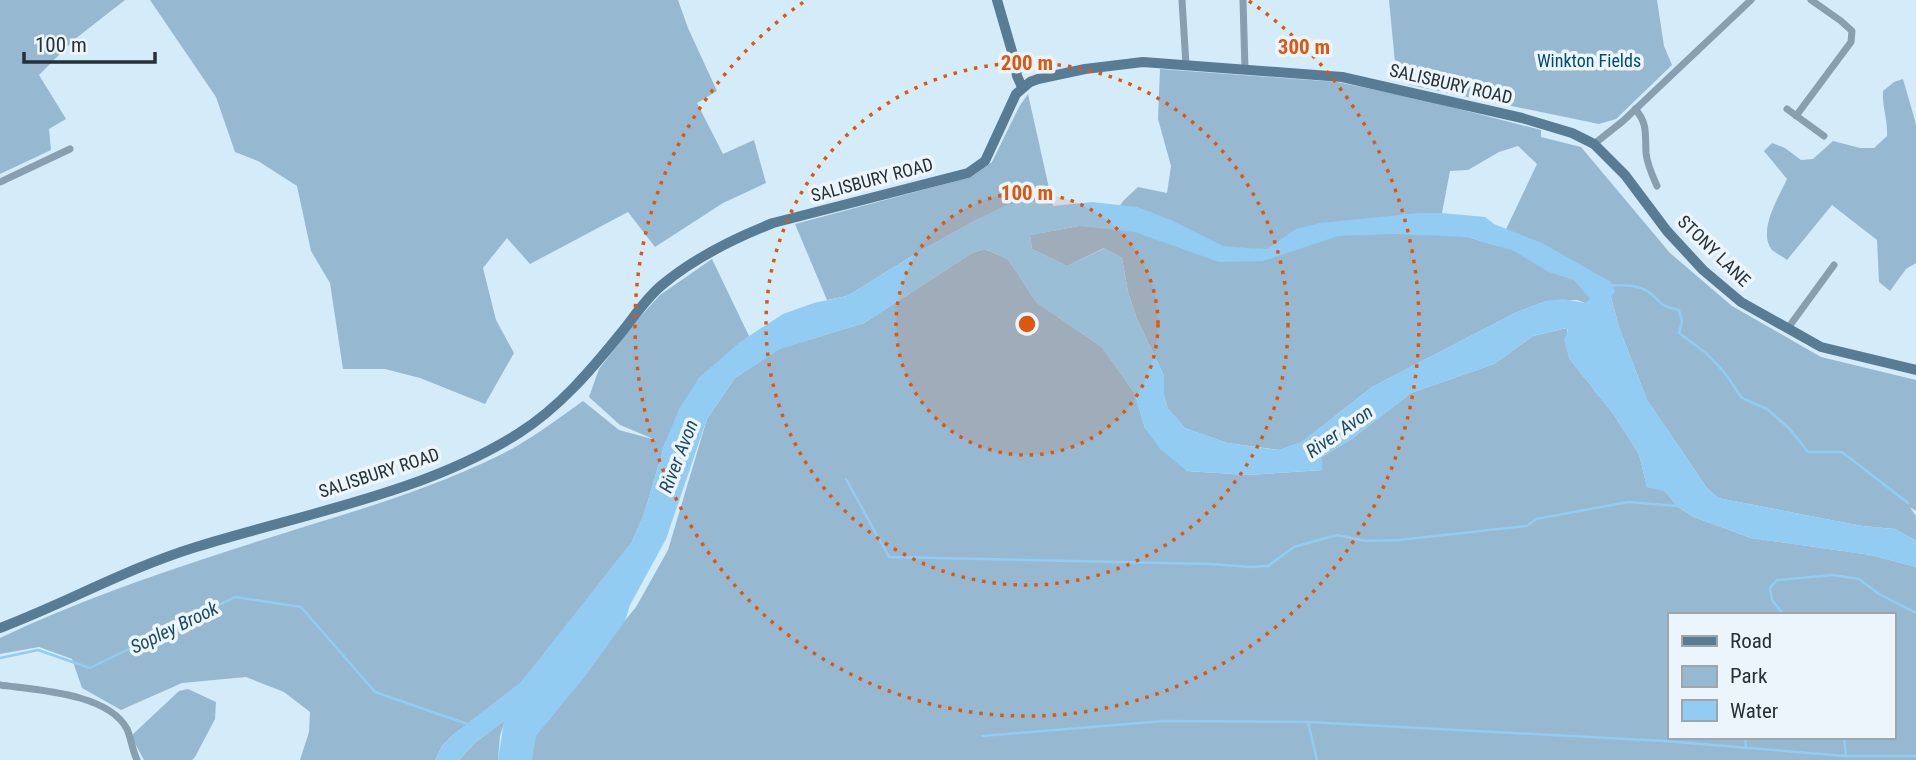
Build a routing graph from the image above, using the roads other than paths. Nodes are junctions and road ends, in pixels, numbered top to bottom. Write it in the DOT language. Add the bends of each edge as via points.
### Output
graph roads {
  1 [pos="997,0"];
  2 [pos="1182,0"];
  3 [pos="1243,0"];
  4 [pos="1751,0"];
  5 [pos="1811,0"];
  6 [pos="1186,65"];
  7 [pos="1245,69"];
  8 [pos="1022,87"];
  9 [pos="1635,109"];
  10 [pos="1787,109"];
  11 [pos="1796,116"];
  12 [pos="1825,136"];
  13 [pos="1594,144"];
  14 [pos="69,149"];
  15 [pos="0,182"];
  16 [pos="1657,186"];
  17 [pos="1834,265"];
  18 [pos="1788,328"];
  19 [pos="1916,370"];
  20 [pos="0,628"];
  21 [pos="0,685"];
  22 [pos="137,760"];
  1 -- 8 [label="main road"];
  2 -- 6 [label="street"];
  3 -- 7 [label="street"];
  4 -- 9 [label="street"];
  5 -- 11 [label="street" via="1852,31 1851,42"];
  6 -- 7 [label="main road, SALISBURY ROAD"];
  6 -- 8 [label="main road, SALISBURY ROAD" via="1143,62 1086,69"];
  7 -- 13 [label="main road, SALISBURY ROAD" via="1381,85 1541,123"];
  8 -- 20 [label="main road, SALISBURY ROAD" via="1010,101 985,162 968,173 773,223 703,258 662,285 595,365 537,421 468,462 383,493 194,547"];
  9 -- 13 [label="street"];
  9 -- 16 [label="street" via="1647,134 1646,153"];
  10 -- 11 [label="street"];
  11 -- 12 [label="street"];
  13 -- 18 [label="main road, STONY LANE" via="1703,270 1741,302"];
  14 -- 15 [label="street"];
  17 -- 18 [label="street"];
  18 -- 19 [label="main road, STONY LANE" via="1821,347"];
  21 -- 22 [label="street" via="64,694 107,708 128,731"];
}
